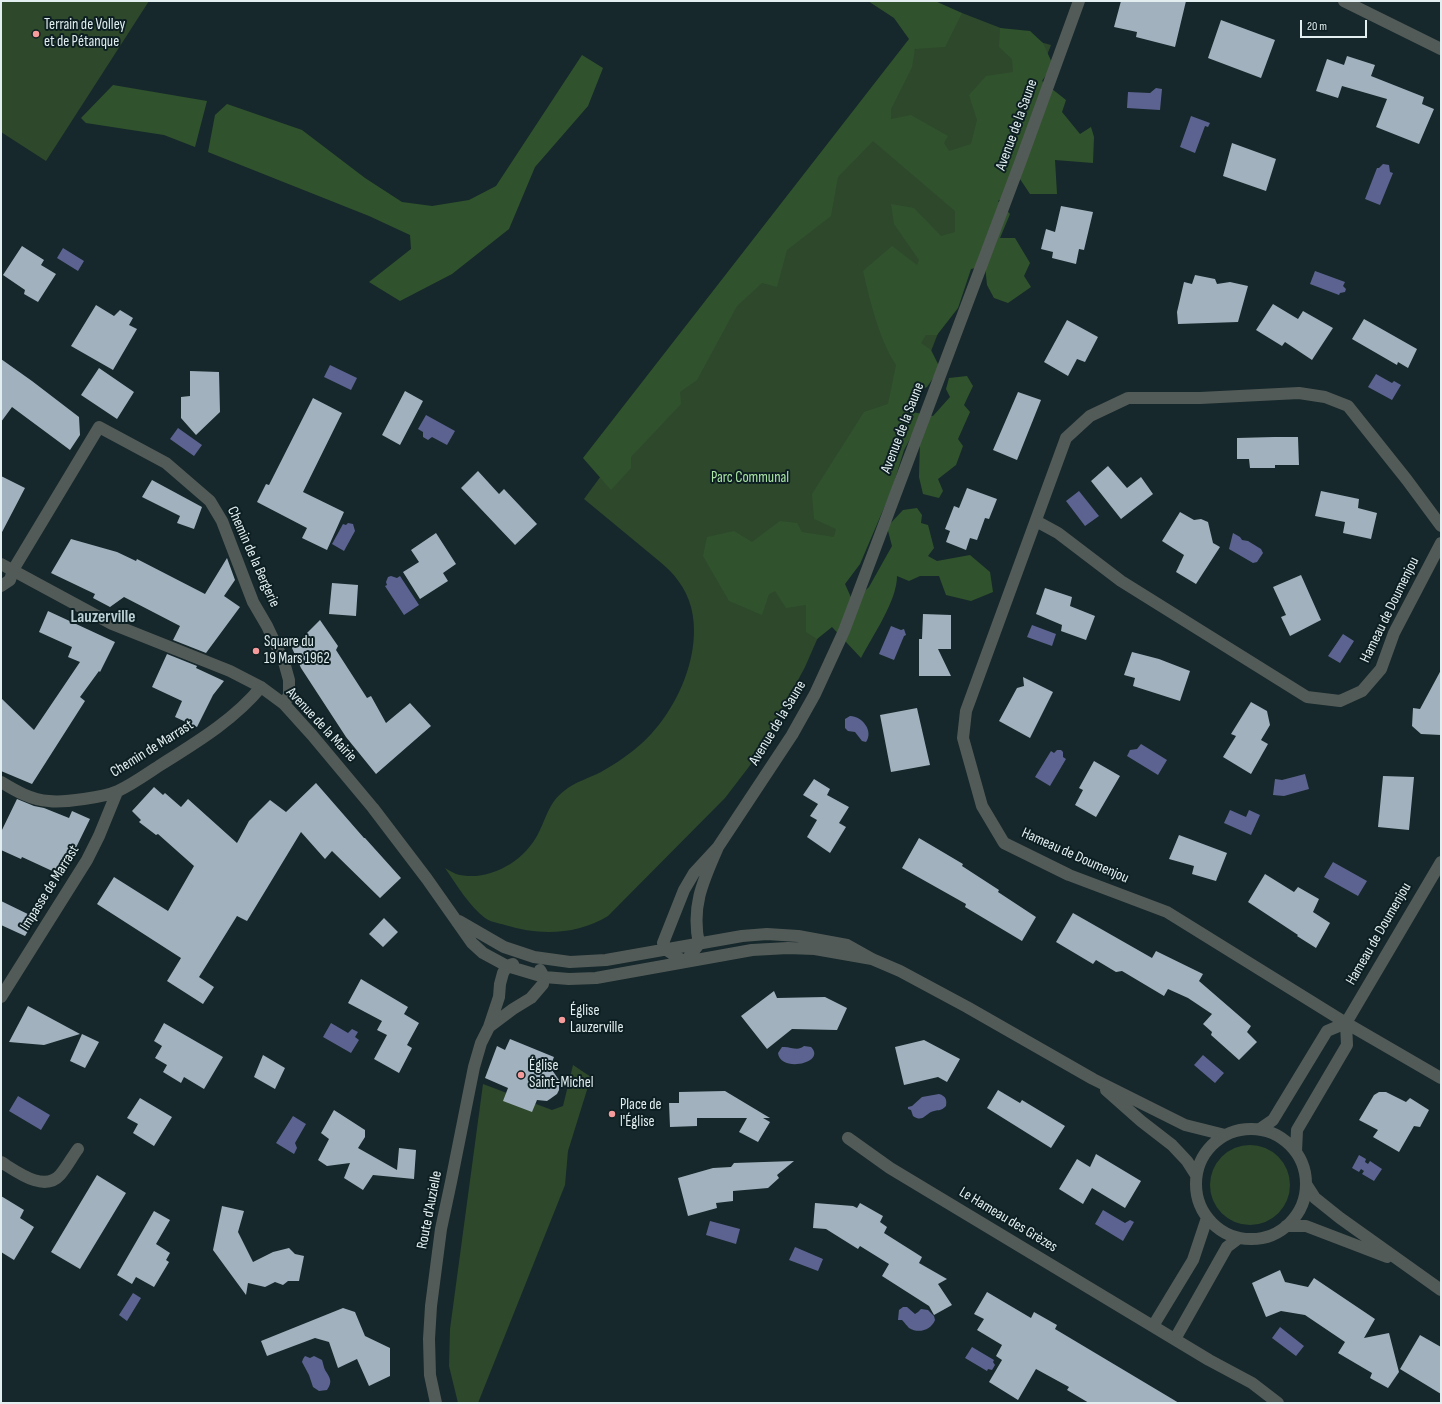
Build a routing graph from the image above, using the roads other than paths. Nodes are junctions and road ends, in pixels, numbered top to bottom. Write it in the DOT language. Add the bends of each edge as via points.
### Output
graph roads {
  1 [pos="1079,1"];
  2 [pos="1344,1"];
  3 [pos="1441,49"];
  4 [pos="1036,521"];
  5 [pos="1441,526"];
  6 [pos="1441,543"];
  7 [pos="1,564"];
  8 [pos="13,570"];
  9 [pos="1,586"];
  10 [pos="261,688"];
  11 [pos="284,704"];
  12 [pos="1,782"];
  13 [pos="117,792"];
  14 [pos="718,847"];
  15 [pos="1441,862"];
  16 [pos="457,920"];
  17 [pos="699,944"];
  18 [pos="665,949"];
  19 [pos="534,958"];
  20 [pos="872,959"];
  21 [pos="685,962"];
  22 [pos="506,966"];
  23 [pos="544,977"];
  24 [pos="1,997"];
  25 [pos="1346,1023"];
  26 [pos="489,1027"];
  27 [pos="1441,1078"];
  28 [pos="1093,1079"];
  29 [pos="1260,1129"];
  30 [pos="1226,1135"];
  31 [pos="848,1138"];
  32 [pos="78,1149"];
  33 [pos="1296,1152"];
  34 [pos="1,1162"];
  35 [pos="1196,1175"];
  36 [pos="1306,1184"];
  37 [pos="1207,1218"];
  38 [pos="1286,1226"];
  39 [pos="1239,1238"];
  40 [pos="1405,1264"];
  41 [pos="1441,1290"];
  42 [pos="1153,1326"];
  43 [pos="1175,1339"];
  44 [pos="436,1403"];
  45 [pos="1278,1403"];
  1 -- 14 [label="street, Avenue de la Saune" via="844,631 792,735"];
  2 -- 3 [label="street"];
  4 -- 5 [label="street, Hameau de Doumenjou" via="1066,438 1090,416 1128,398 1200,398 1299,393 1325,397 1348,406"];
  4 -- 6 [label="street, Hameau de Doumenjou" via="1058,533 1121,581 1307,697 1340,701 1362,691 1381,669 1394,633"];
  4 -- 25 [label="street, Hameau de Doumenjou" via="966,711 963,738 982,806 1004,842 1069,875 1167,912"];
  7 -- 8 [label="street, Avenue de la Mairie"];
  8 -- 9 [label="street" via="10,580"];
  8 -- 10 [label="street, Avenue de la Mairie" via="112,624 230,671"];
  8 -- 11 [label="street, Chemin de la Bergerie" via="99,427 166,463 210,501 222,521 253,602 284,662 290,695"];
  10 -- 11 [label="street, Avenue de la Mairie"];
  10 -- 13 [label="street, Chemin de Marrast" via="230,717 190,747"];
  11 -- 16 [label="street, Avenue de la Mairie" via="373,808"];
  12 -- 13 [label="street, Chemin de Marrast" via="32,798 49,801 70,801"];
  13 -- 24 [label="street, Impasse de Marrast" via="87,860"];
  14 -- 17 [label="street, Avenue de la Saune" via="700,893 696,913"];
  14 -- 18 [label="street, Avenue de la Saune" via="694,873 684,890 663,943"];
  15 -- 25 [label="street, Hameau de Doumenjou"];
  16 -- 19 [label="street, Avenue de la Mairie" via="504,947"];
  16 -- 22 [label="street, Avenue de la Mairie" via="472,943 483,953"];
  17 -- 18 [label="street"];
  17 -- 20 [label="street" via="761,934 798,936 847,945"];
  17 -- 21 [label="street"];
  18 -- 19 [label="street" via="570,962"];
  18 -- 21 [label="street"];
  19 -- 22 [label="street"];
  19 -- 23 [label="street"];
  20 -- 21 [label="street, Avenue de la Mairie" via="815,949 788,948 752,950"];
  20 -- 28 [label="street" via="967,1007"];
  21 -- 23 [label="street, Avenue de la Mairie" via="596,978"];
  22 -- 23 [label="street, Avenue de la Mairie"];
  22 -- 26 [label="street, Route d'Auzielle"];
  23 -- 26 [label="street, Route d'Auzielle" via="543,984 531,998"];
  25 -- 27 [label="street, Hameau de Doumenjou"];
  25 -- 29 [label="street" via="1327,1031 1273,1120"];
  25 -- 33 [label="street" via="1347,1045 1297,1130"];
  26 -- 44 [label="street, Route d'Auzielle" via="474,1067 441,1229 429,1339 430,1375"];
  28 -- 30 [label="street" via="1185,1125"];
  28 -- 35 [label="street" via="1172,1146"];
  29 -- 30 [label="street" via="1237,1130"];
  29 -- 33 [label="street" via="1280,1137"];
  30 -- 35 [label="street" via="1206,1151 1199,1162"];
  31 -- 42 [label="street, Le Hameau des Grèzes" via="890,1168"];
  32 -- 34 [label="street" via="59,1176 48,1181 30,1180"];
  33 -- 36 [label="street" via="1302,1162"];
  35 -- 37 [label="street" via="1195,1190 1199,1205"];
  36 -- 38 [label="street" via="1301,1207"];
  36 -- 40 [label="street" via="1315,1198"];
  37 -- 39 [label="street" via="1221,1230"];
  37 -- 42 [label="street" via="1193,1260"];
  38 -- 39 [label="street" via="1272,1235 1256,1239"];
  38 -- 40 [label="street" via="1306,1226"];
  39 -- 43 [label="street" via="1227,1247"];
  40 -- 41 [label="street"];
  42 -- 43 [label="street, Le Hameau des Grèzes"];
  43 -- 45 [label="street, Le Hameau des Grèzes" via="1252,1383"];
}
